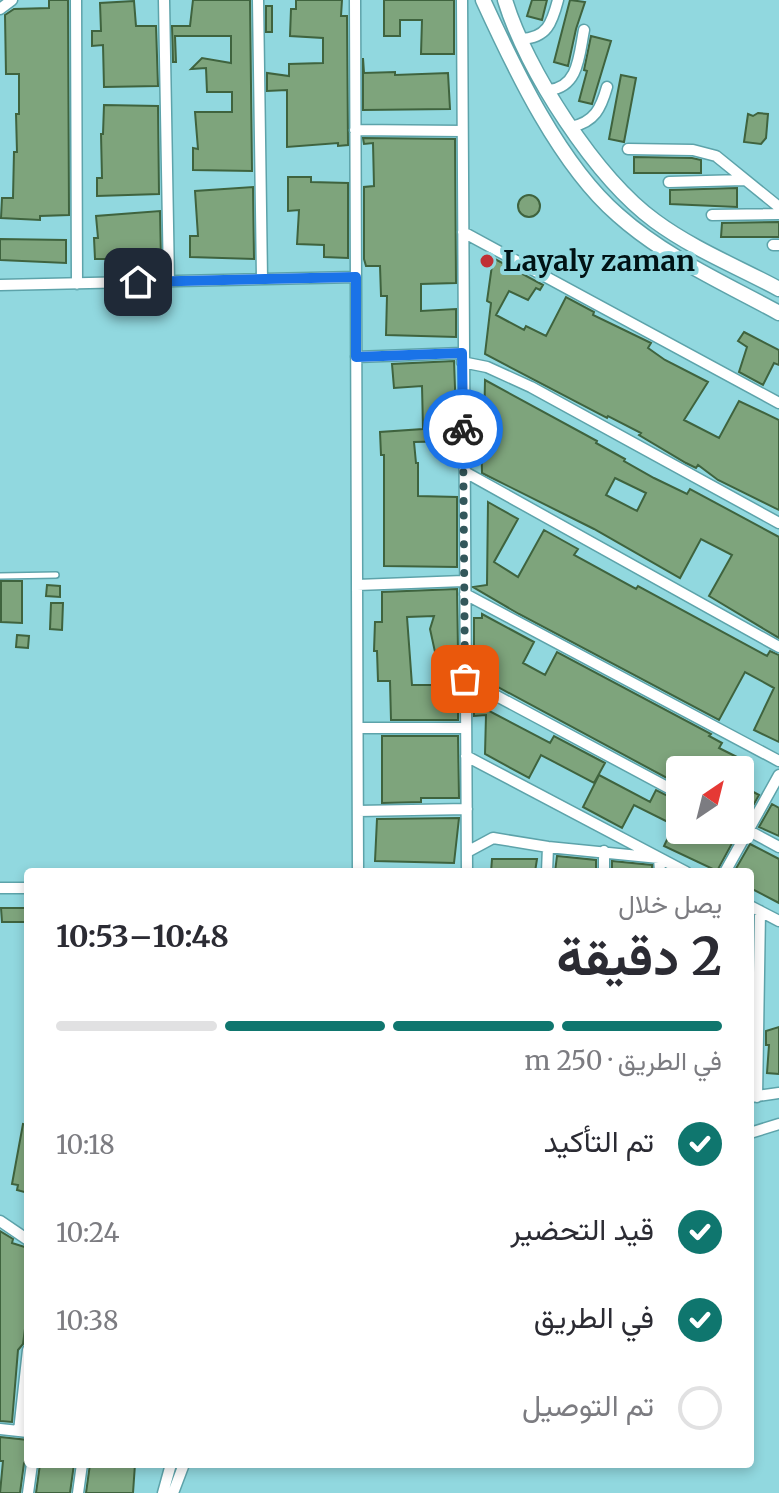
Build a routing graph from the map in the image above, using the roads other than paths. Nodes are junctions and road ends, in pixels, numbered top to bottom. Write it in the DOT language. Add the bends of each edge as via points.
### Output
graph roads {
  1 [pos="12,0"];
  2 [pos="76,0"];
  3 [pos="164,0"];
  4 [pos="258,0"];
  5 [pos="355,0"];
  6 [pos="462,0"];
  7 [pos="483,0"];
  8 [pos="505,0"];
  9 [pos="558,0"];
  10 [pos="0,9"];
  11 [pos="584,30"];
  12 [pos="521,39"];
  13 [pos="607,87"];
  14 [pos="549,90"];
  15 [pos="571,127"];
  16 [pos="355,130"];
  17 [pos="462,131"];
  18 [pos="628,149"];
  19 [pos="744,180"];
  20 [pos="669,182"];
  21 [pos="779,207"];
  22 [pos="779,214"];
  23 [pos="712,215"];
  24 [pos="463,232"];
  25 [pos="356,277"];
  26 [pos="262,279"];
  27 [pos="169,282"];
  28 [pos="77,284"];
  29 [pos="0,285"];
  30 [pos="779,289"];
  31 [pos="779,313"];
  32 [pos="356,357"];
  33 [pos="462,358"];
  34 [pos="779,403"];
  35 [pos="465,472"];
  36 [pos="779,523"];
  37 [pos="56,575"];
  38 [pos="0,576"];
  39 [pos="464,581"];
  40 [pos="357,585"];
  41 [pos="465,594"];
  42 [pos="779,647"];
  43 [pos="465,679"];
  44 [pos="358,728"];
  45 [pos="466,728"];
  46 [pos="466,756"];
  47 [pos="779,761"];
  48 [pos="779,775"];
  49 [pos="666,787"];
  50 [pos="467,809"];
  51 [pos="358,811"];
  52 [pos="754,813"];
  53 [pos="754,833"];
  54 [pos="737,844"];
  55 [pos="548,847"];
  56 [pos="779,847"];
  57 [pos="604,851"];
  58 [pos="467,852"];
  59 [pos="659,858"];
  60 [pos="358,868"];
  61 [pos="467,868"];
  62 [pos="547,868"];
  63 [pos="604,868"];
  64 [pos="660,868"];
  65 [pos="678,868"];
  66 [pos="727,868"];
  67 [pos="0,888"];
  68 [pos="24,888"];
  69 [pos="755,909"];
  70 [pos="779,921"];
  71 [pos="754,989"];
  72 [pos="779,1093"];
  73 [pos="754,1097"];
  74 [pos="779,1124"];
  75 [pos="754,1132"];
  76 [pos="0,1214"];
  77 [pos="0,1221"];
  78 [pos="24,1229"];
  79 [pos="24,1237"];
  80 [pos="0,1429"];
  81 [pos="23,1432"];
  82 [pos="31,1468"];
  83 [pos="81,1468"];
  84 [pos="170,1468"];
  85 [pos="182,1468"];
  86 [pos="28,1493"];
  87 [pos="78,1493"];
  88 [pos="163,1493"];
  89 [pos="173,1493"];
  1 -- 10 [label="street"];
  2 -- 28 [label="street"];
  3 -- 27 [label="street"];
  4 -- 26 [label="street"];
  5 -- 16 [label="street"];
  6 -- 17 [label="street"];
  7 -- 31 [label="main road" via="519,75 594,192 643,236"];
  8 -- 12 [label="main road"];
  9 -- 12 [label="street" via="546,32"];
  11 -- 14 [label="street" via="573,78"];
  12 -- 14 [label="main road"];
  13 -- 15 [label="street" via="597,115"];
  14 -- 15 [label="main road"];
  15 -- 30 [label="main road" via="610,182 656,222"];
  16 -- 17 [label="street"];
  16 -- 25 [label="street"];
  17 -- 24 [label="street"];
  18 -- 19 [label="street" via="702,151"];
  19 -- 20 [label="street"];
  19 -- 21 [label="street"];
  22 -- 23 [label="street"];
  24 -- 33 [label="street"];
  24 -- 34 [label="street"];
  25 -- 26 [label="street"];
  25 -- 32 [label="street"];
  26 -- 27 [label="street"];
  27 -- 28 [label="street"];
  28 -- 29 [label="street"];
  32 -- 33 [label="street"];
  32 -- 40 [label="street"];
  33 -- 35 [label="street"];
  33 -- 36 [label="street" via="531,387"];
  35 -- 39 [label="street"];
  35 -- 42 [label="street"];
  37 -- 38 [label="lane"];
  39 -- 40 [label="street"];
  39 -- 41 [label="street"];
  40 -- 44 [label="street"];
  41 -- 43 [label="street"];
  41 -- 47 [label="street"];
  43 -- 45 [label="street"];
  43 -- 49 [label="street"];
  44 -- 45 [label="street"];
  44 -- 51 [label="street"];
  45 -- 46 [label="street"];
  46 -- 50 [label="street"];
  46 -- 59 [label="street"];
  48 -- 52 [label="street"];
  50 -- 51 [label="street"];
  50 -- 58 [label="street"];
  51 -- 60 [label="street"];
  53 -- 56 [label="street"];
  54 -- 66 [label="street"];
  55 -- 57 [label="street"];
  55 -- 58 [label="street" via="493,838"];
  55 -- 62 [label="street"];
  57 -- 59 [label="street"];
  57 -- 63 [label="street"];
  58 -- 61 [label="street"];
  59 -- 64 [label="street"];
  59 -- 65 [label="street"];
  67 -- 68 [label="street"];
  69 -- 70 [label="street"];
  69 -- 71 [label="street"];
  71 -- 73 [label="street"];
  72 -- 73 [label="street"];
  74 -- 75 [label="street"];
  76 -- 78 [label="street"];
  77 -- 79 [label="street"];
  80 -- 81 [label="street"];
  82 -- 86 [label="street"];
  83 -- 87 [label="street"];
  84 -- 88 [label="street"];
  85 -- 89 [label="street"];
}
